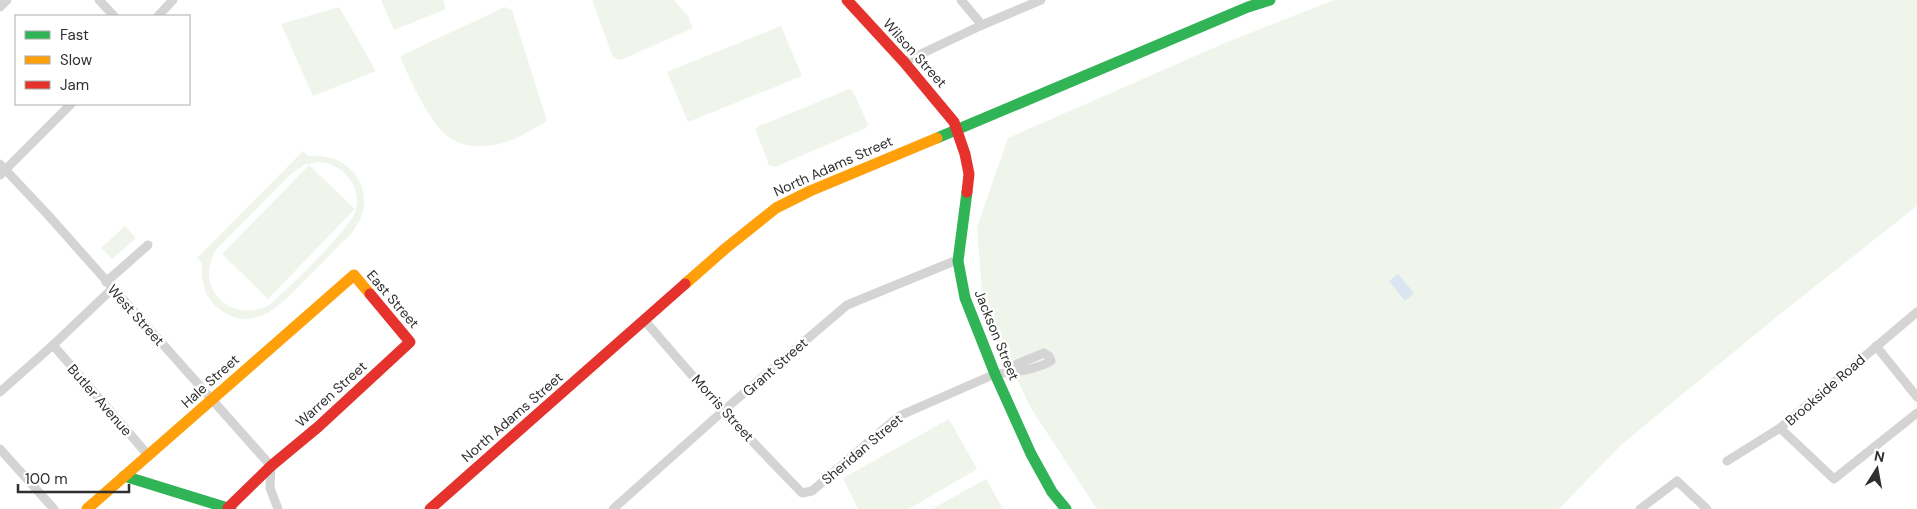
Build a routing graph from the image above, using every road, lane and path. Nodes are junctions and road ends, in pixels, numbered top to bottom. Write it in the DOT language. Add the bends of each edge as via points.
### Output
graph roads {
  1 [pos="7,0"];
  2 [pos="99,0"];
  3 [pos="173,0"];
  4 [pos="847,0"];
  5 [pos="961,0"];
  6 [pos="1041,0"];
  7 [pos="1270,0"];
  8 [pos="1244,4"];
  9 [pos="0,7"];
  10 [pos="113,15"];
  11 [pos="159,15"];
  12 [pos="982,25"];
  13 [pos="904,62"];
  14 [pos="71,105"];
  15 [pos="957,129"];
  16 [pos="2,170"];
  17 [pos="148,244"];
  18 [pos="958,261"];
  19 [pos="354,275"];
  20 [pos="109,285"];
  21 [pos="1917,312"];
  22 [pos="645,321"];
  23 [pos="410,342"];
  24 [pos="53,345"];
  25 [pos="1876,346"];
  26 [pos="1000,373"];
  27 [pos="0,392"];
  28 [pos="1917,397"];
  29 [pos="212,399"];
  30 [pos="724,411"];
  31 [pos="1917,413"];
  32 [pos="1780,428"];
  33 [pos="0,449"];
  34 [pos="148,455"];
  35 [pos="1727,461"];
  36 [pos="271,466"];
  37 [pos="124,476"];
  38 [pos="802,494"];
  39 [pos="230,508"];
  40 [pos="54,509"];
  41 [pos="89,509"];
  42 [pos="278,509"];
  43 [pos="430,509"];
  44 [pos="613,509"];
  45 [pos="1066,509"];
  46 [pos="1640,509"];
  47 [pos="1707,509"];
  1 -- 9 [label="street"];
  2 -- 10 [label="street"];
  3 -- 11 [label="street"];
  4 -- 13 [label="street, Wilson Street"];
  5 -- 12 [label="street"];
  6 -- 12 [label="street"];
  7 -- 8 [label="street, North Adams Street"];
  8 -- 15 [label="street, North Adams Street"];
  12 -- 13 [label="street"];
  13 -- 15 [label="street, Wilson Street" via="952,117"];
  14 -- 16 [label="street"];
  15 -- 18 [label="street, Jackson Street" via="969,181"];
  15 -- 22 [label="street, North Adams Street" via="783,203 733,242"];
  16 -- 20 [label="street, West Street" via="48,215"];
  17 -- 20 [label="street"];
  18 -- 26 [label="street, Jackson Street" via="965,298"];
  18 -- 30 [label="street, Grant Street" via="847,305"];
  19 -- 23 [label="street, East Street"];
  19 -- 29 [label="street, Hale Street"];
  20 -- 24 [label="street"];
  20 -- 29 [label="street, West Street"];
  21 -- 25 [label="street, Brookside Road"];
  22 -- 30 [label="street, Morris Street"];
  22 -- 43 [label="street, North Adams Street"];
  23 -- 36 [label="street, Warren Street"];
  24 -- 27 [label="street"];
  24 -- 34 [label="street, Butler Avenue"];
  25 -- 28 [label="street"];
  25 -- 32 [label="street, Brookside Road"];
  26 -- 38 [label="street, Sheridan Street" via="899,416 812,492"];
  26 -- 45 [label="street, Jackson Street" via="1031,454 1052,492"];
  29 -- 34 [label="street, Hale Street"];
  29 -- 36 [label="street, West Street"];
  30 -- 38 [label="street, Morris Street"];
  30 -- 44 [label="street, Grant Street"];
  31 -- 32 [label="street" via="1834,479"];
  32 -- 35 [label="street, Brookside Road"];
  33 -- 40 [label="street"];
  34 -- 37 [label="street, Hale Street"];
  36 -- 39 [label="street, Warren Street"];
  36 -- 42 [label="street" via="270,488"];
  37 -- 39 [label="street"];
  37 -- 41 [label="street, Hale Street"];
  46 -- 47 [label="street" via="1677,480"];
}
